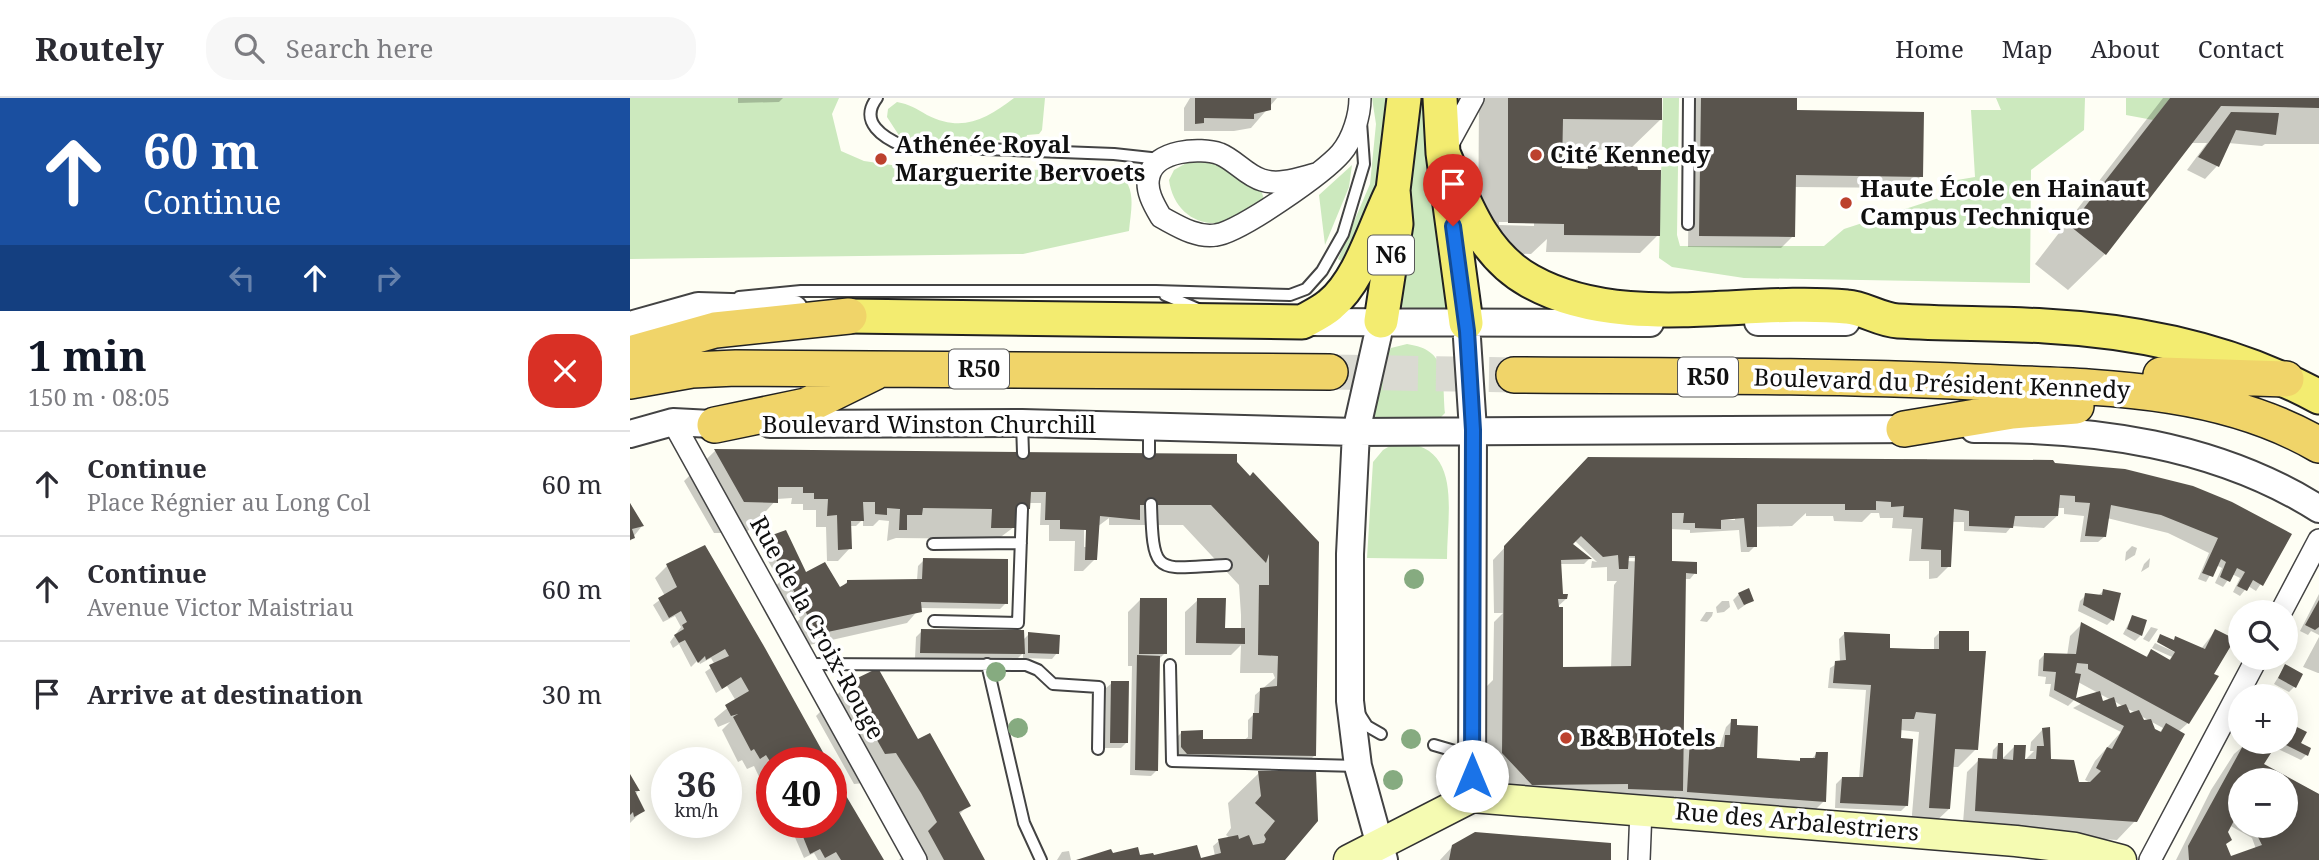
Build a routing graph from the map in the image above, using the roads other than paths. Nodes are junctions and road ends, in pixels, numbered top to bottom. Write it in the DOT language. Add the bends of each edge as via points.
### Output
graph roads {
  1 [pos="877,98"];
  2 [pos="1404,98"];
  3 [pos="1440,98"];
  4 [pos="1473,98"];
  5 [pos="1689,98"];
  6 [pos="1360,105"];
  7 [pos="1443,153"];
  8 [pos="1160,159"];
  9 [pos="1316,174"];
  10 [pos="1393,190"];
  11 [pos="1688,224"];
  12 [pos="1156,291"];
  13 [pos="698,306"];
  14 [pos="1942,310"];
  15 [pos="1890,314"];
  16 [pos="849,316"];
  17 [pos="1230,321"];
  18 [pos="1381,321"];
  19 [pos="1302,322"];
  20 [pos="1466,323"];
  21 [pos="630,325"];
  22 [pos="630,354"];
  23 [pos="884,368"];
  24 [pos="1330,372"];
  25 [pos="1514,375"];
  26 [pos="1903,379"];
  27 [pos="630,381"];
  28 [pos="2304,385"];
  29 [pos="673,422"];
  30 [pos="1022,423"];
  31 [pos="715,425"];
  32 [pos="1904,429"];
  33 [pos="1473,430"];
  34 [pos="1356,432"];
  35 [pos="630,434"];
  36 [pos="2319,446"];
  37 [pos="1023,453"];
  38 [pos="2319,454"];
  39 [pos="1151,505"];
  40 [pos="1022,509"];
  41 [pos="2319,509"];
  42 [pos="2319,540"];
  43 [pos="1021,543"];
  44 [pos="933,544"];
  45 [pos="1226,565"];
  46 [pos="2287,600"];
  47 [pos="934,621"];
  48 [pos="806,664"];
  49 [pos="987,664"];
  50 [pos="1170,665"];
  51 [pos="2251,670"];
  52 [pos="1350,701"];
  53 [pos="1381,734"];
  54 [pos="1434,745"];
  55 [pos="1098,749"];
  56 [pos="1472,757"];
  57 [pos="1357,766"];
  58 [pos="1472,797"];
  59 [pos="1641,810"];
  60 [pos="1381,852"];
  61 [pos="916,860"];
  62 [pos="1041,860"];
  63 [pos="1349,860"];
  64 [pos="1639,860"];
  65 [pos="2121,860"];
  66 [pos="2150,860"];
  1 -- 8 [label="lane" via="872,123 881,137 903,146 1114,153"];
  2 -- 10 [label="main road, N6"];
  3 -- 7 [label="main road"];
  4 -- 7 [label="street"];
  5 -- 11 [label="lane"];
  6 -- 9 [label="street" via="1342,152"];
  6 -- 12 [label="lane" via="1364,147 1360,181 1343,234 1306,289 1290,295"];
  7 -- 15 [label="main road" via="1476,229 1509,267 1582,303 1849,307"];
  7 -- 20 [label="main road"];
  8 -- 9 [label="street" via="1204,150 1262,180 1281,182"];
  8 -- 9 [label="street" via="1149,174 1152,200 1161,217 1200,235 1231,231"];
  10 -- 18 [label="main road, N6" via="1396,224"];
  10 -- 19 [label="main road" via="1349,282 1331,304"];
  12 -- 13 [label="lane" via="801,291 761,293"];
  12 -- 17 [label="lane"];
  13 -- 16 [label="street"];
  13 -- 21 [label="street"];
  14 -- 15 [label="lane"];
  15 -- 20 [label="street"];
  15 -- 28 [label="main road" via="2127,334 2196,348"];
  16 -- 17 [label="main road"];
  16 -- 22 [label="highway" via="715,330"];
  17 -- 19 [label="main road"];
  18 -- 19 [label="street"];
  18 -- 20 [label="street"];
  18 -- 34 [label="street"];
  20 -- 33 [label="street"];
  23 -- 24 [label="highway, R50"];
  23 -- 27 [label="highway, R50" via="692,370"];
  23 -- 31 [label="highway" via="806,406"];
  25 -- 26 [label="highway, Boulevard du Président Kennedy / R50"];
  26 -- 28 [label="highway" via="1984,371"];
  26 -- 36 [label="highway, Boulevard du Président Kennedy / R50" via="2120,388 2264,418"];
  29 -- 31 [label="street, Boulevard Winston Churchill"];
  29 -- 35 [label="street, Boulevard Winston Churchill"];
  29 -- 48 [label="street, Rue de la Croix-Rouge"];
  30 -- 31 [label="street, Boulevard Winston Churchill"];
  30 -- 34 [label="street, Boulevard Winston Churchill" via="1149,440 1229,430"];
  30 -- 37 [label="lane"];
  32 -- 33 [label="street, Boulevard du Président Kennedy"];
  32 -- 38 [label="highway" via="2066,405 2197,419"];
  32 -- 41 [label="street, Boulevard du Président Kennedy" via="2056,432 2194,453 2293,492"];
  33 -- 34 [label="street, Boulevard du Président Kennedy"];
  33 -- 56 [label="street"];
  34 -- 52 [label="street"];
  39 -- 45 [label="lane" via="1156,559 1169,567"];
  40 -- 43 [label="lane"];
  42 -- 46 [label="street"];
  43 -- 44 [label="lane"];
  43 -- 47 [label="lane" via="1018,623"];
  48 -- 49 [label="lane"];
  48 -- 61 [label="street, Rue de la Croix-Rouge"];
  49 -- 55 [label="lane" via="1026,665 1053,684 1098,687"];
  49 -- 62 [label="lane" via="1024,823"];
  50 -- 57 [label="lane" via="1172,761"];
  51 -- 66 [label="street"];
  52 -- 53 [label="lane" via="1367,726"];
  52 -- 57 [label="street"];
  54 -- 56 [label="lane"];
  56 -- 58 [label="street"];
  57 -- 60 [label="street"];
  58 -- 59 [label="main road, Rue des Arbalestriers"];
  58 -- 60 [label="main road"];
  59 -- 64 [label="street"];
  59 -- 65 [label="main road, Rue des Arbalestriers" via="2015,841 2075,848"];
  60 -- 63 [label="main road"];
}
